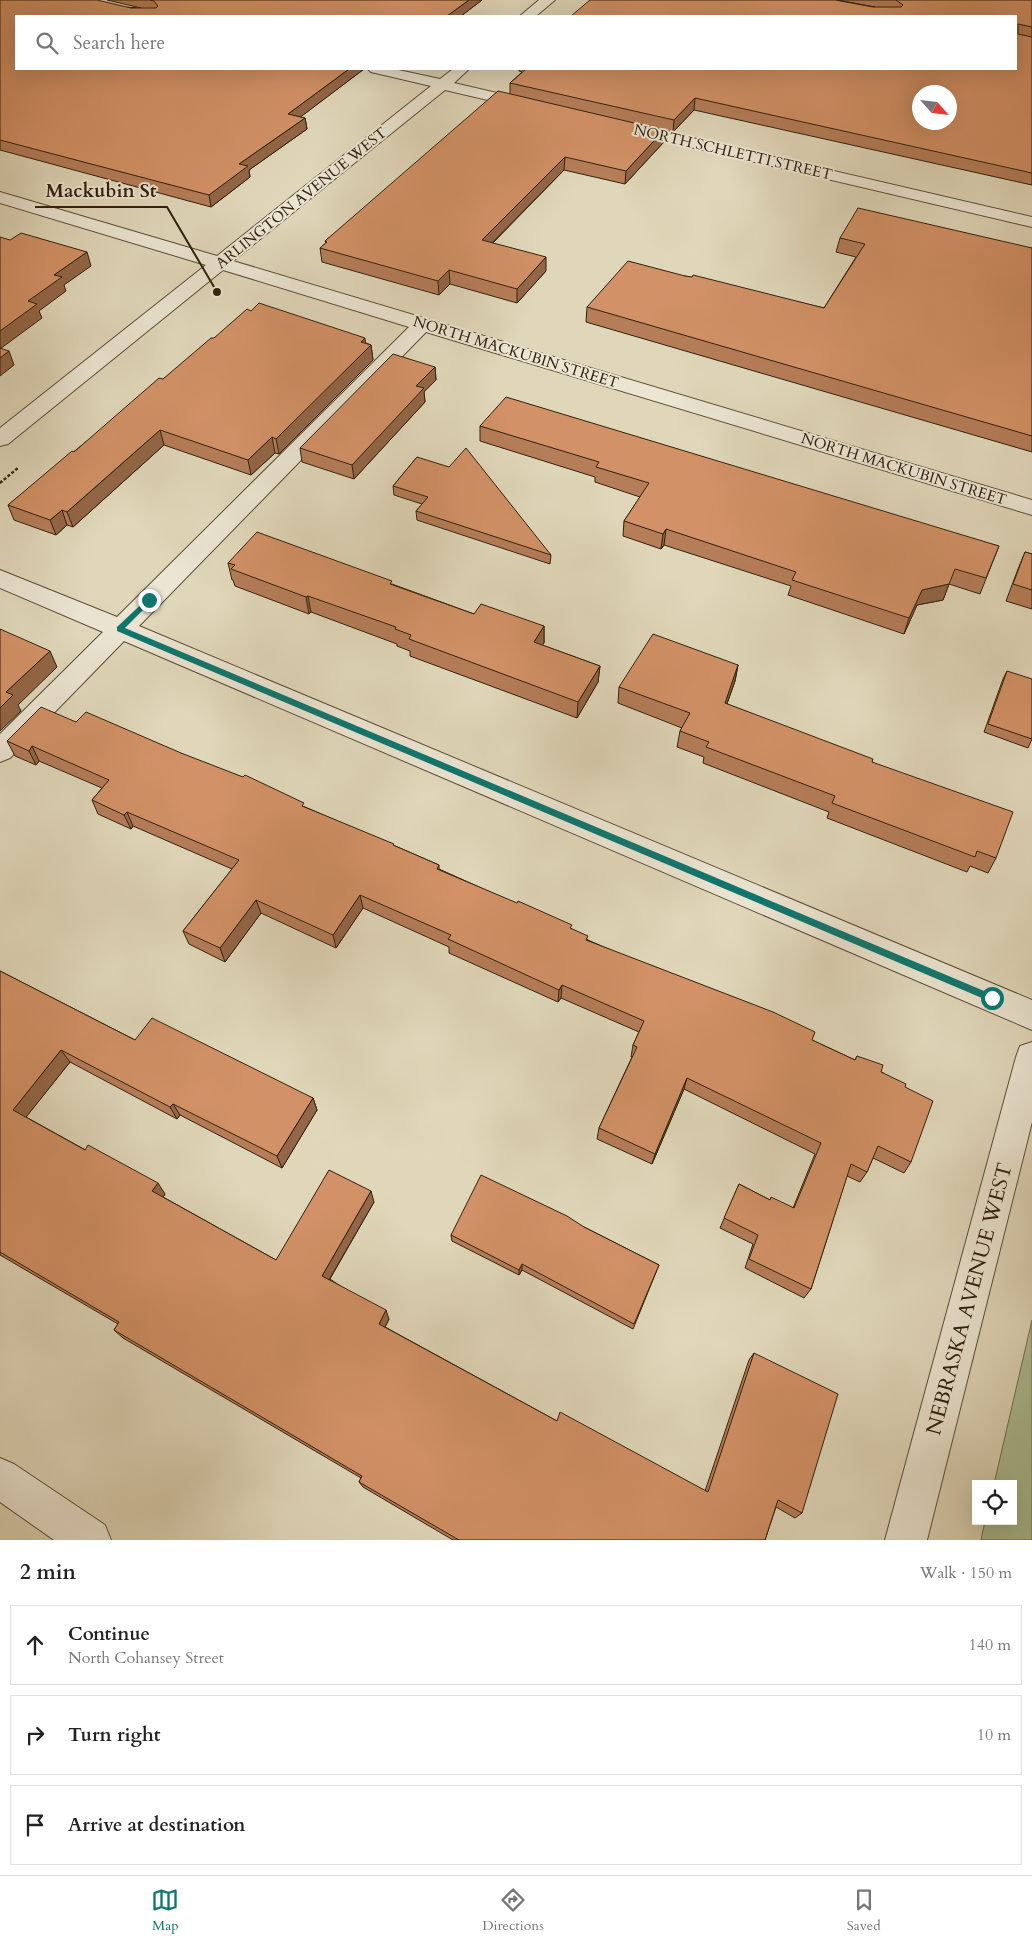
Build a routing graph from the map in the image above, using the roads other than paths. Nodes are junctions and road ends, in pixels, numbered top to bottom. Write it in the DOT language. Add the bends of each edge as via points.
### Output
graph roads {
  1 [pos="548,0"];
  2 [pos="528,15"];
  3 [pos="380,70"];
  4 [pos="461,70"];
  5 [pos="442,84"];
  6 [pos="543,108"];
  7 [pos="610,123"];
  8 [pos="0,196"];
  9 [pos="1032,222"];
  10 [pos="220,262"];
  11 [pos="423,324"];
  12 [pos="0,439"];
  13 [pos="1032,508"];
  14 [pos="0,578"];
  15 [pos="120,629"];
  16 [pos="0,751"];
  17 [pos="1032,1015"];
  18 [pos="1032,1057"];
  19 [pos="0,1478"];
  20 [pos="90,1540"];
  21 [pos="906,1540"];
  1 -- 2 [label="street"];
  3 -- 5 [label="street"];
  4 -- 5 [label="street, ARLINGTON AVENUE WEST"];
  5 -- 6 [label="street"];
  5 -- 10 [label="street, ARLINGTON AVENUE WEST"];
  7 -- 9 [label="street, NORTH SCHLETTI STREET"];
  8 -- 10 [label="street, NORTH MACKUBIN STREET"];
  10 -- 11 [label="street, NORTH MACKUBIN STREET"];
  10 -- 12 [label="street, ARLINGTON AVENUE WEST"];
  11 -- 13 [label="street, NORTH MACKUBIN STREET"];
  11 -- 15 [label="street"];
  14 -- 15 [label="street"];
  15 -- 16 [label="street"];
  15 -- 17 [label="street"];
  18 -- 21 [label="street, NEBRASKA AVENUE WEST"];
  19 -- 20 [label="street"];
}
